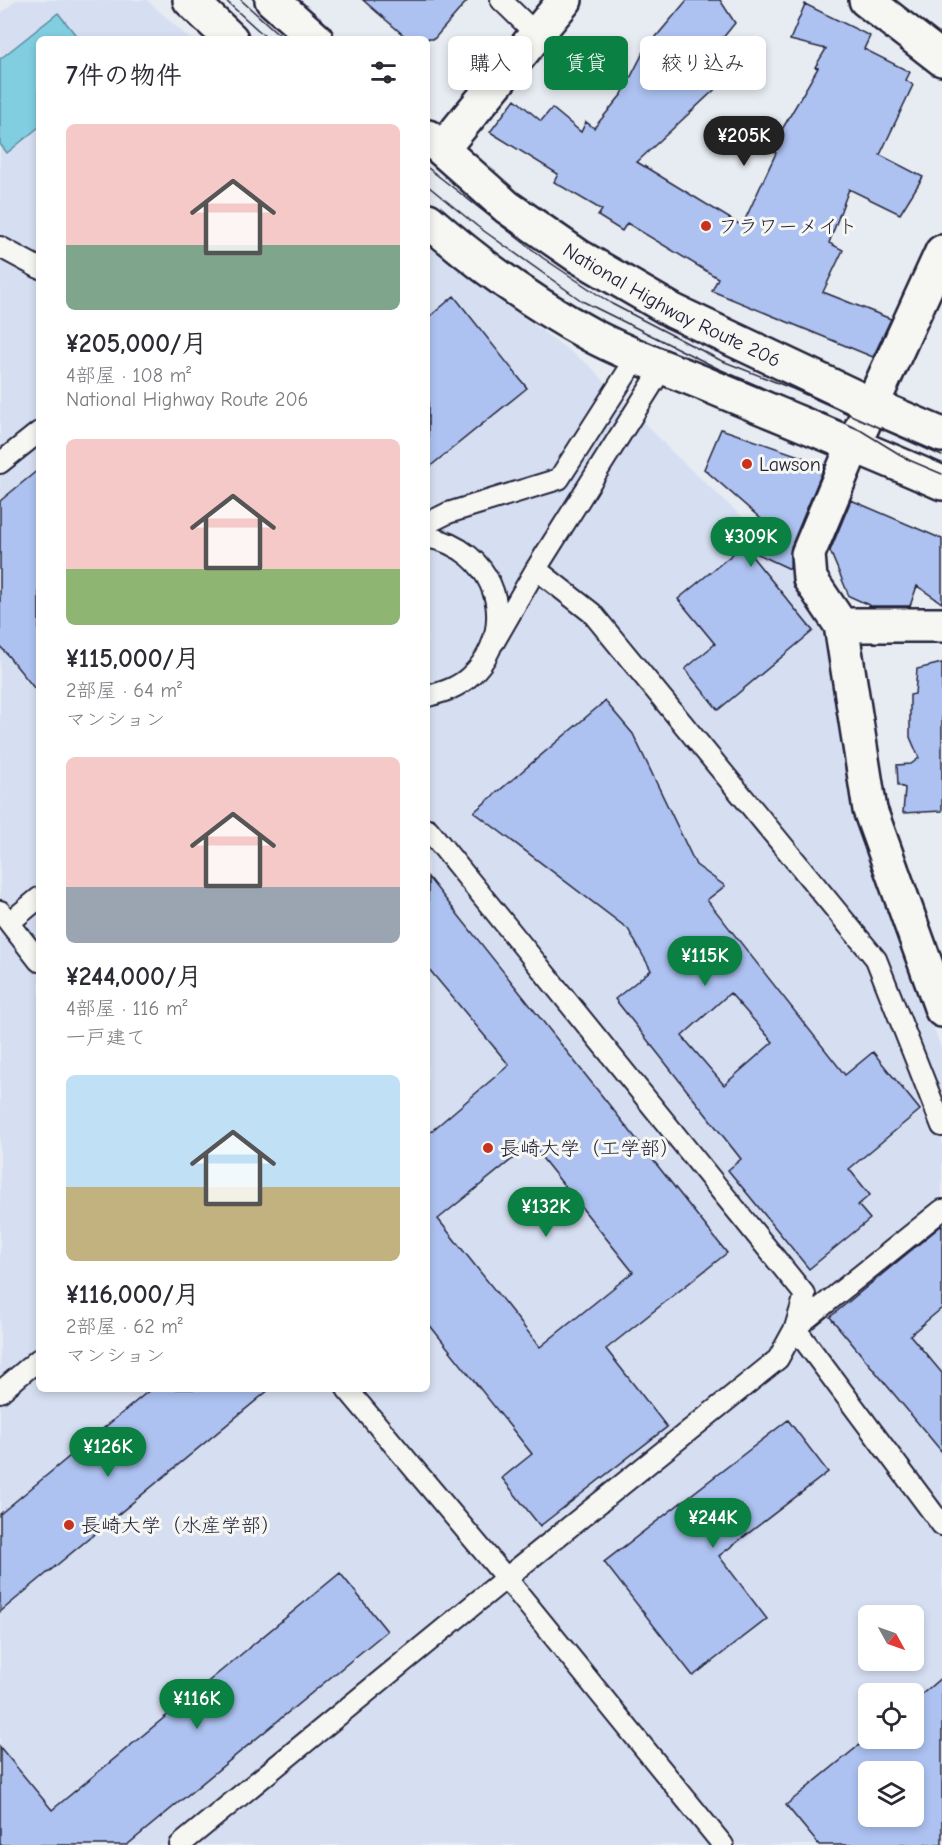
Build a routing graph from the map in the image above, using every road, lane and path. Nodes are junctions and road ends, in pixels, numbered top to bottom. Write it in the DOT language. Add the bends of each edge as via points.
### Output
graph roads {
  1 [pos="190,0"];
  2 [pos="272,0"];
  3 [pos="501,0"];
  4 [pos="565,0"];
  5 [pos="866,0"];
  6 [pos="536,34"];
  7 [pos="228,36"];
  8 [pos="313,36"];
  9 [pos="942,59"];
  10 [pos="434,143"];
  11 [pos="430,222"];
  12 [pos="0,247"];
  13 [pos="942,252"];
  14 [pos="36,266"];
  15 [pos="650,362"];
  16 [pos="872,405"];
  17 [pos="36,434"];
  18 [pos="942,435"];
  19 [pos="854,444"];
  20 [pos="0,463"];
  21 [pos="942,483"];
  22 [pos="430,522"];
  23 [pos="430,538"];
  24 [pos="536,569"];
  25 [pos="842,625"];
  26 [pos="942,625"];
  27 [pos="494,642"];
  28 [pos="430,696"];
  29 [pos="430,831"];
  30 [pos="36,900"];
  31 [pos="5,917"];
  32 [pos="36,957"];
  33 [pos="942,1010"];
  34 [pos="942,1126"];
  35 [pos="942,1210"];
  36 [pos="795,1329"];
  37 [pos="36,1362"];
  38 [pos="0,1392"];
  39 [pos="350,1392"];
  40 [pos="942,1525"];
  41 [pos="506,1578"];
  42 [pos="180,1845"];
  43 [pos="723,1845"];
  1 -- 7 [label="main road"];
  2 -- 8 [label="main road"];
  3 -- 6 [label="lane"];
  4 -- 6 [label="main road"];
  5 -- 9 [label="main road"];
  6 -- 10 [label="main road"];
  10 -- 16 [label="main road, National Highway Route 206" via="507,207 578,255 673,311"];
  11 -- 15 [label="main road" via="512,288 591,336"];
  12 -- 14 [label="lane"];
  13 -- 16 [label="main road"];
  15 -- 19 [label="main road"];
  15 -- 22 [label="lane" via="559,478"];
  15 -- 24 [label="lane"];
  16 -- 18 [label="main road, National Highway Route 206"];
  16 -- 19 [label="main road"];
  17 -- 20 [label="lane"];
  19 -- 21 [label="main road"];
  19 -- 25 [label="main road" via="808,554 810,579"];
  23 -- 27 [label="lane" via="460,548 480,565 493,589 498,615"];
  24 -- 27 [label="lane"];
  24 -- 34 [label="lane" via="592,613 876,959"];
  25 -- 26 [label="main road"];
  25 -- 33 [label="main road" via="870,810"];
  27 -- 28 [label="lane" via="484,662 468,679 448,691"];
  29 -- 36 [label="lane" via="805,1295"];
  30 -- 31 [label="lane"];
  31 -- 32 [label="lane"];
  35 -- 36 [label="lane"];
  36 -- 40 [label="lane"];
  36 -- 41 [label="lane" via="778,1359"];
  37 -- 38 [label="lane"];
  39 -- 41 [label="lane"];
  41 -- 42 [label="lane"];
  41 -- 43 [label="lane"];
}
